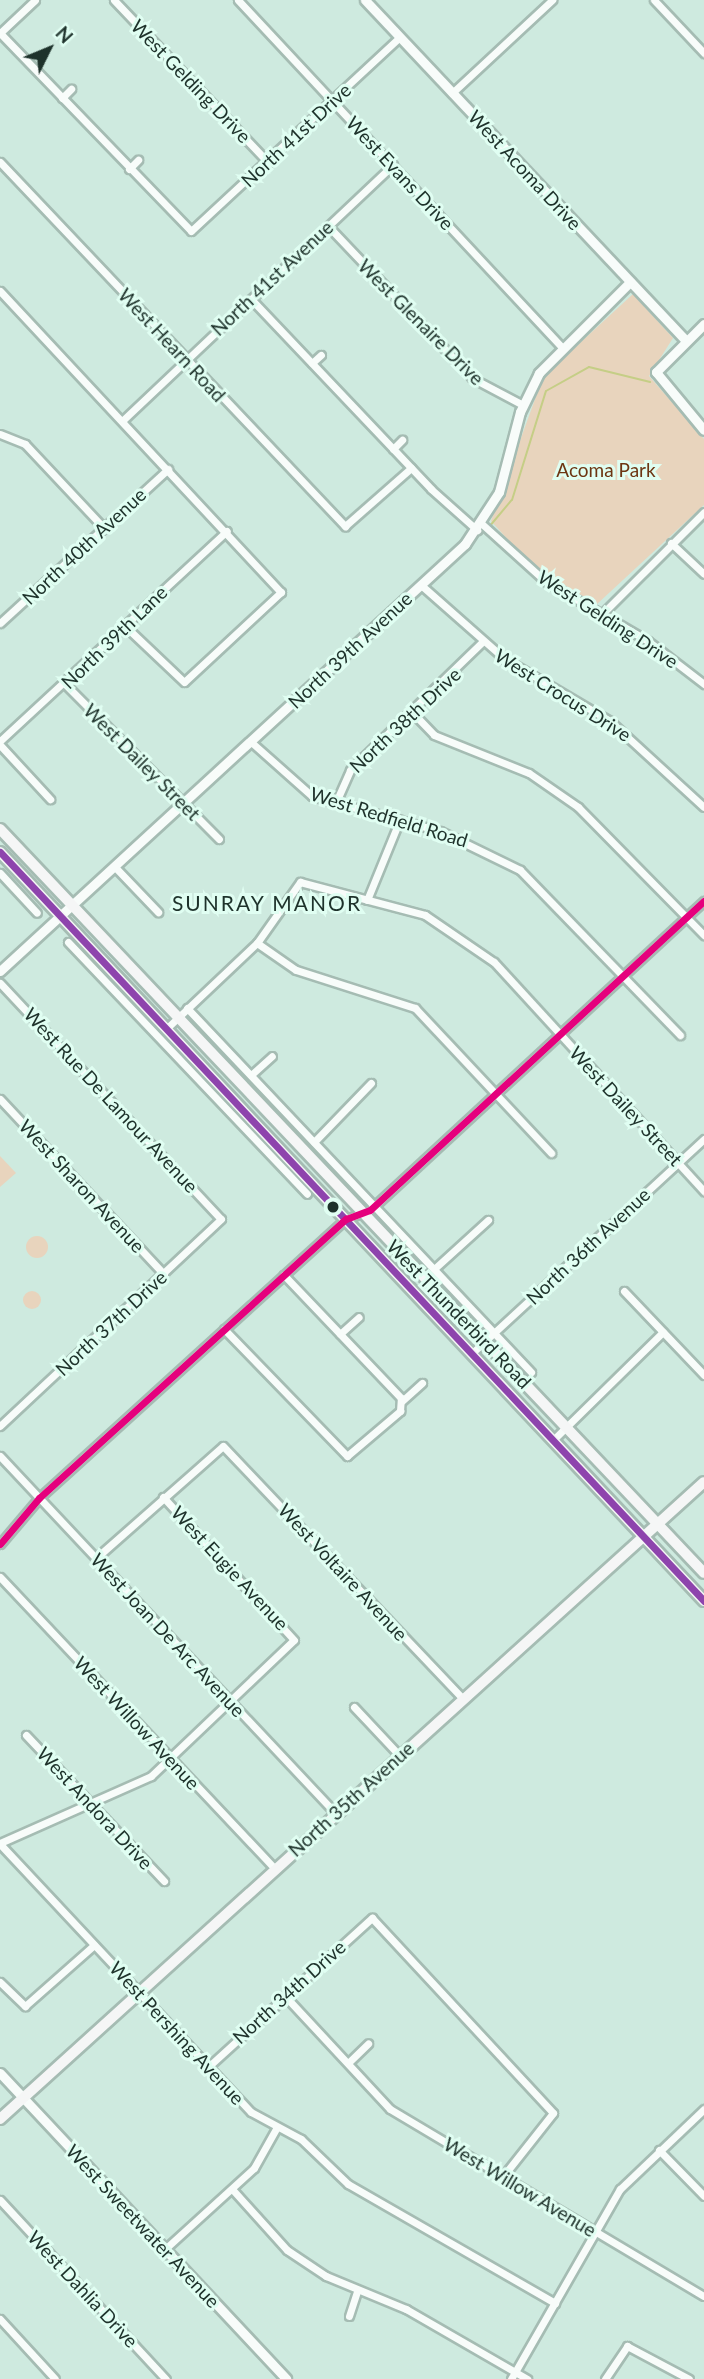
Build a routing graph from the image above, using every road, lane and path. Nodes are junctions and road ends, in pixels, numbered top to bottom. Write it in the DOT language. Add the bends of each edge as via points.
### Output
graph roads {
  1 [pos="35,0"];
  2 [pos="114,0"];
  3 [pos="238,0"];
  4 [pos="365,0"];
  5 [pos="552,0"];
  6 [pos="654,0"];
  7 [pos="0,33"];
  8 [pos="400,37"];
  9 [pos="704,53"];
  10 [pos="71,89"];
  11 [pos="453,93"];
  12 [pos="62,98"];
  13 [pos="332,101"];
  14 [pos="138,160"];
  15 [pos="0,162"];
  16 [pos="268,162"];
  17 [pos="393,165"];
  18 [pos="129,169"];
  19 [pos="328,226"];
  20 [pos="630,282"];
  21 [pos="0,291"];
  22 [pos="251,299"];
  23 [pos="704,324"];
  24 [pos="686,341"];
  25 [pos="561,346"];
  26 [pos="321,355"];
  27 [pos="186,360"];
  28 [pos="312,363"];
  29 [pos="523,405"];
  30 [pos="122,421"];
  31 [pos="704,430"];
  32 [pos="0,434"];
  33 [pos="401,440"];
  34 [pos="393,449"];
  35 [pos="411,468"];
  36 [pos="168,469"];
  37 [pos="704,512"];
  38 [pos="103,527"];
  39 [pos="480,527"];
  40 [pos="227,531"];
  41 [pos="671,543"];
  42 [pos="704,574"];
  43 [pos="421,585"];
  44 [pos="602,614"];
  45 [pos="0,623"];
  46 [pos="127,628"];
  47 [pos="482,642"];
  48 [pos="704,684"];
  49 [pos="66,685"];
  50 [pos="413,713"];
  51 [pos="250,741"];
  52 [pos="0,743"];
  53 [pos="50,799"];
  54 [pos="184,802"];
  55 [pos="336,802"];
  56 [pos="704,807"];
  57 [pos="400,819"];
  58 [pos="0,829"];
  59 [pos="219,839"];
  60 [pos="0,852"];
  61 [pos="114,866"];
  62 [pos="0,873"];
  63 [pos="42,896"];
  64 [pos="367,900"];
  65 [pos="26,901"];
  66 [pos="704,901"];
  67 [pos="72,905"];
  68 [pos="158,912"];
  69 [pos="37,913"];
  70 [pos="60,916"];
  71 [pos="687,916"];
  72 [pos="704,935"];
  73 [pos="82,939"];
  74 [pos="68,942"];
  75 [pos="257,943"];
  76 [pos="78,952"];
  77 [pos="0,971"];
  78 [pos="624,975"];
  79 [pos="0,983"];
  80 [pos="187,1008"];
  81 [pos="178,1017"];
  82 [pos="167,1028"];
  83 [pos="560,1034"];
  84 [pos="680,1035"];
  85 [pos="214,1056"];
  86 [pos="272,1056"];
  87 [pos="203,1067"];
  88 [pos="194,1075"];
  89 [pos="251,1075"];
  90 [pos="371,1083"];
  91 [pos="496,1092"];
  92 [pos="0,1099"];
  93 [pos="704,1139"];
  94 [pos="314,1142"];
  95 [pos="551,1153"];
  96 [pos="678,1163"];
  97 [pos="312,1182"];
  98 [pos="299,1185"];
  99 [pos="704,1191"];
  100 [pos="307,1194"];
  101 [pos="374,1206"];
  102 [pos="364,1214"];
  103 [pos="220,1219"];
  104 [pos="346,1219"];
  105 [pos="488,1220"];
  106 [pos="434,1269"];
  107 [pos="164,1274"];
  108 [pos="284,1275"];
  109 [pos="624,1290"];
  110 [pos="359,1317"];
  111 [pos="224,1329"];
  112 [pos="494,1332"];
  113 [pos="663,1332"];
  114 [pos="340,1334"];
  115 [pos="485,1340"];
  116 [pos="471,1354"];
  117 [pos="531,1372"];
  118 [pos="704,1375"];
  119 [pos="422,1383"];
  120 [pos="403,1403"];
  121 [pos="564,1424"];
  122 [pos="0,1426"];
  123 [pos="553,1440"];
  124 [pos="0,1457"];
  125 [pos="704,1482"];
  126 [pos="163,1497"];
  127 [pos="39,1498"];
  128 [pos="658,1524"];
  129 [pos="644,1537"];
  130 [pos="0,1544"];
  131 [pos="96,1558"];
  132 [pos="704,1573"];
  133 [pos="0,1577"];
  134 [pos="704,1601"];
  135 [pos="463,1699"];
  136 [pos="230,1701"];
  137 [pos="354,1707"];
  138 [pos="26,1735"];
  139 [pos="399,1755"];
  140 [pos="170,1758"];
  141 [pos="93,1806"];
  142 [pos="335,1813"];
  143 [pos="0,1844"];
  144 [pos="275,1868"];
  145 [pos="164,1881"];
  146 [pos="94,1945"];
  147 [pos="0,1982"];
  148 [pos="139,1992"];
  149 [pos="285,1996"];
  150 [pos="368,2044"];
  151 [pos="348,2063"];
  152 [pos="208,2067"];
  153 [pos="0,2073"];
  154 [pos="24,2098"];
  155 [pos="704,2109"];
  156 [pos="0,2119"];
  157 [pos="277,2127"];
  158 [pos="659,2150"];
  159 [pos="505,2175"];
  160 [pos="232,2189"];
  161 [pos="704,2196"];
  162 [pos="0,2200"];
  163 [pos="595,2233"];
  164 [pos="165,2249"];
  165 [pos="357,2291"];
  166 [pos="704,2296"];
  167 [pos="555,2303"];
  168 [pos="349,2316"];
  169 [pos="0,2319"];
  170 [pos="513,2375"];
  171 [pos="55,2379"];
  172 [pos="166,2379"];
  173 [pos="285,2379"];
  174 [pos="527,2379"];
  175 [pos="605,2379"];
  176 [pos="689,2379"];
  1 -- 7 [label="street"];
  2 -- 16 [label="street, West Gelding Drive"];
  3 -- 13 [label="street, West Evans Drive"];
  4 -- 8 [label="street, West Acoma Drive"];
  5 -- 11 [label="street"];
  6 -- 9 [label="street"];
  7 -- 12 [label="street"];
  8 -- 11 [label="street, West Acoma Drive"];
  8 -- 13 [label="street, North 41st Drive"];
  10 -- 12 [label="street"];
  11 -- 20 [label="street, West Acoma Drive"];
  12 -- 18 [label="street"];
  13 -- 16 [label="street, North 41st Drive"];
  13 -- 17 [label="street, West Evans Drive"];
  14 -- 18 [label="street"];
  15 -- 27 [label="street, West Hearn Road"];
  16 -- 18 [label="street, North 41st Drive" via="191,231"];
  17 -- 19 [label="street, North 41st Avenue"];
  17 -- 25 [label="street, West Evans Drive"];
  19 -- 22 [label="street, North 41st Avenue"];
  19 -- 29 [label="street, West Glenaire Drive" via="472,378"];
  20 -- 24 [label="street, West Acoma Drive"];
  20 -- 25 [label="street, North 39th Avenue"];
  21 -- 30 [label="street"];
  22 -- 27 [label="street, North 41st Avenue"];
  22 -- 28 [label="street, West Gelding Drive"];
  23 -- 24 [label="street"];
  24 -- 31 [label="street" via="656,372"];
  25 -- 29 [label="street, North 39th Avenue"];
  26 -- 28 [label="street"];
  27 -- 30 [label="street, North 41st Avenue"];
  27 -- 35 [label="street, West Hearn Road" via="345,526"];
  28 -- 34 [label="street, West Gelding Drive"];
  29 -- 39 [label="street, North 39th Avenue" via="502,485"];
  30 -- 36 [label="street"];
  32 -- 38 [label="street" via="25,444"];
  33 -- 34 [label="street"];
  34 -- 35 [label="street, West Gelding Drive"];
  35 -- 39 [label="street, West Gelding Drive"];
  36 -- 38 [label="street, North 40th Avenue"];
  36 -- 40 [label="street"];
  37 -- 41 [label="street"];
  38 -- 45 [label="street, North 40th Avenue"];
  39 -- 43 [label="street, North 39th Avenue"];
  39 -- 44 [label="street, West Gelding Drive" via="545,581"];
  40 -- 46 [label="street, North 39th Lane"];
  40 -- 46 [label="street" via="281,592 184,682"];
  41 -- 42 [label="street"];
  41 -- 44 [label="street"];
  43 -- 47 [label="street, West Crocus Drive"];
  43 -- 51 [label="street, North 39th Avenue"];
  44 -- 48 [label="street, West Gelding Drive"];
  46 -- 49 [label="street, North 39th Lane"];
  47 -- 50 [label="street, North 38th Drive"];
  47 -- 56 [label="street, West Crocus Drive" via="610,720"];
  49 -- 52 [label="street, North 39th Lane"];
  49 -- 54 [label="street, West Dailey Street"];
  50 -- 55 [label="street, North 38th Drive" via="351,771"];
  50 -- 71 [label="street" via="434,735 529,773 578,807"];
  51 -- 54 [label="street, North 39th Avenue"];
  51 -- 55 [label="street, West Redfield Road" via="298,788"];
  52 -- 53 [label="street"];
  54 -- 59 [label="street, West Dailey Street"];
  54 -- 61 [label="street, North 39th Avenue"];
  55 -- 57 [label="street, West Redfield Road"];
  57 -- 64 [label="street"];
  57 -- 78 [label="street, West Redfield Road" via="476,844 520,870"];
  58 -- 67 [label="main road, West Thunderbird Road"];
  60 -- 63 [label="main road, West Thunderbird Road"];
  61 -- 67 [label="street, North 39th Avenue"];
  61 -- 68 [label="street"];
  62 -- 65 [label="street"];
  63 -- 65 [label="street"];
  63 -- 70 [label="main road, West Thunderbird Road"];
  64 -- 75 [label="street, West Dailey Street" via="300,882"];
  64 -- 83 [label="street, West Dailey Street" via="425,915 465,937"];
  65 -- 69 [label="street"];
  66 -- 71 [label="street"];
  67 -- 70 [label="street, North 39th Avenue"];
  67 -- 81 [label="main road, West Thunderbird Road"];
  70 -- 73 [label="main road, West Thunderbird Road"];
  70 -- 77 [label="street, North 39th Avenue"];
  71 -- 72 [label="street"];
  71 -- 78 [label="street"];
  73 -- 76 [label="street"];
  73 -- 82 [label="main road, West Thunderbird Road"];
  74 -- 76 [label="street"];
  75 -- 80 [label="street"];
  75 -- 91 [label="street" via="296,970 415,1008"];
  76 -- 88 [label="street"];
  78 -- 83 [label="street"];
  78 -- 84 [label="street, West Redfield Road"];
  79 -- 103 [label="street, West Rue De Lamour Avenue"];
  80 -- 81 [label="street"];
  80 -- 89 [label="street, West Thunderbird Road"];
  81 -- 82 [label="street"];
  81 -- 85 [label="main road, West Thunderbird Road"];
  82 -- 87 [label="main road, West Thunderbird Road"];
  83 -- 91 [label="street"];
  83 -- 96 [label="street, West Dailey Street"];
  85 -- 87 [label="street"];
  85 -- 102 [label="main road, West Thunderbird Road"];
  86 -- 89 [label="street"];
  87 -- 88 [label="street"];
  87 -- 97 [label="main road, West Thunderbird Road"];
  88 -- 98 [label="street"];
  89 -- 94 [label="street, West Thunderbird Road"];
  90 -- 94 [label="street"];
  91 -- 95 [label="street"];
  91 -- 101 [label="street"];
  92 -- 107 [label="street, West Sharon Avenue"];
  93 -- 96 [label="street, North 36th Avenue"];
  94 -- 101 [label="street, West Thunderbird Road"];
  96 -- 99 [label="street, West Dailey Street"];
  96 -- 112 [label="street, North 36th Avenue"];
  97 -- 98 [label="street"];
  97 -- 104 [label="main road, West Thunderbird Road"];
  98 -- 100 [label="street"];
  101 -- 102 [label="street"];
  101 -- 106 [label="street, West Thunderbird Road"];
  102 -- 104 [label="street"];
  102 -- 115 [label="main road, West Thunderbird Road"];
  103 -- 107 [label="street, North 37th Drive"];
  104 -- 108 [label="street"];
  104 -- 116 [label="main road, West Thunderbird Road"];
  105 -- 106 [label="street"];
  106 -- 112 [label="street, West Thunderbird Road"];
  107 -- 122 [label="street, North 37th Drive"];
  108 -- 111 [label="street"];
  108 -- 114 [label="street"];
  109 -- 113 [label="street"];
  110 -- 114 [label="street"];
  111 -- 120 [label="street" via="347,1457"];
  111 -- 127 [label="street"];
  112 -- 115 [label="street, North 36th Avenue"];
  112 -- 117 [label="street, West Thunderbird Road"];
  113 -- 118 [label="street"];
  113 -- 121 [label="street"];
  114 -- 120 [label="street"];
  115 -- 116 [label="street, North 36th Avenue"];
  115 -- 121 [label="main road, West Thunderbird Road"];
  116 -- 123 [label="main road, West Thunderbird Road"];
  119 -- 120 [label="street"];
  121 -- 123 [label="street"];
  121 -- 128 [label="main road, West Thunderbird Road"];
  123 -- 129 [label="main road, West Thunderbird Road"];
  124 -- 127 [label="street, West Joan De Arc Avenue"];
  125 -- 128 [label="main road, North 35th Avenue"];
  126 -- 131 [label="street"];
  126 -- 135 [label="street, West Voltaire Avenue" via="223,1446"];
  126 -- 136 [label="street, West Eugie Avenue" via="294,1640"];
  127 -- 130 [label="street"];
  127 -- 131 [label="street, West Joan De Arc Avenue"];
  128 -- 129 [label="main road, North 35th Avenue"];
  128 -- 132 [label="main road, West Thunderbird Road"];
  129 -- 134 [label="main road, West Thunderbird Road"];
  129 -- 135 [label="main road, North 35th Avenue"];
  131 -- 136 [label="street, West Joan De Arc Avenue"];
  133 -- 140 [label="street, West Willow Avenue"];
  135 -- 139 [label="main road, North 35th Avenue"];
  136 -- 140 [label="street"];
  136 -- 142 [label="street, West Joan De Arc Avenue"];
  137 -- 139 [label="street"];
  138 -- 141 [label="street, West Andora Drive"];
  139 -- 142 [label="main road, North 35th Avenue"];
  140 -- 141 [label="street" via="136,1786"];
  140 -- 144 [label="street, West Willow Avenue"];
  141 -- 143 [label="street"];
  141 -- 145 [label="street, West Andora Drive"];
  142 -- 144 [label="main road, North 35th Avenue"];
  143 -- 146 [label="street, West Pershing Avenue"];
  144 -- 148 [label="main road, North 35th Avenue"];
  146 -- 147 [label="street" via="25,2006"];
  146 -- 148 [label="street, West Pershing Avenue"];
  148 -- 152 [label="street, West Pershing Avenue"];
  148 -- 154 [label="main road, North 35th Avenue"];
  149 -- 151 [label="street, West Willow Avenue"];
  149 -- 152 [label="street, North 34th Drive"];
  149 -- 159 [label="street, North 34th Drive" via="372,1918 553,2113"];
  150 -- 151 [label="street"];
  151 -- 159 [label="street, West Willow Avenue" via="390,2109"];
  152 -- 157 [label="street, West Pershing Avenue" via="251,2112"];
  153 -- 154 [label="street, West Sweetwater Avenue"];
  154 -- 156 [label="main road, North 35th Avenue"];
  154 -- 164 [label="street, West Sweetwater Avenue"];
  155 -- 158 [label="street"];
  157 -- 160 [label="street" via="262,2159"];
  157 -- 167 [label="street, West Pershing Avenue" via="301,2139 348,2184"];
  158 -- 161 [label="street"];
  158 -- 163 [label="street" via="620,2189"];
  159 -- 163 [label="street, West Willow Avenue"];
  160 -- 164 [label="street"];
  160 -- 165 [label="street" via="287,2250"];
  162 -- 172 [label="street, West Dahlia Drive"];
  163 -- 166 [label="street, West Willow Avenue"];
  163 -- 167 [label="street"];
  164 -- 173 [label="street, West Sweetwater Avenue"];
  165 -- 168 [label="street"];
  165 -- 170 [label="street" via="405,2309"];
  167 -- 170 [label="street"];
  169 -- 171 [label="street"];
  170 -- 174 [label="street"];
  175 -- 176 [label="street" via="628,2346"];
}
